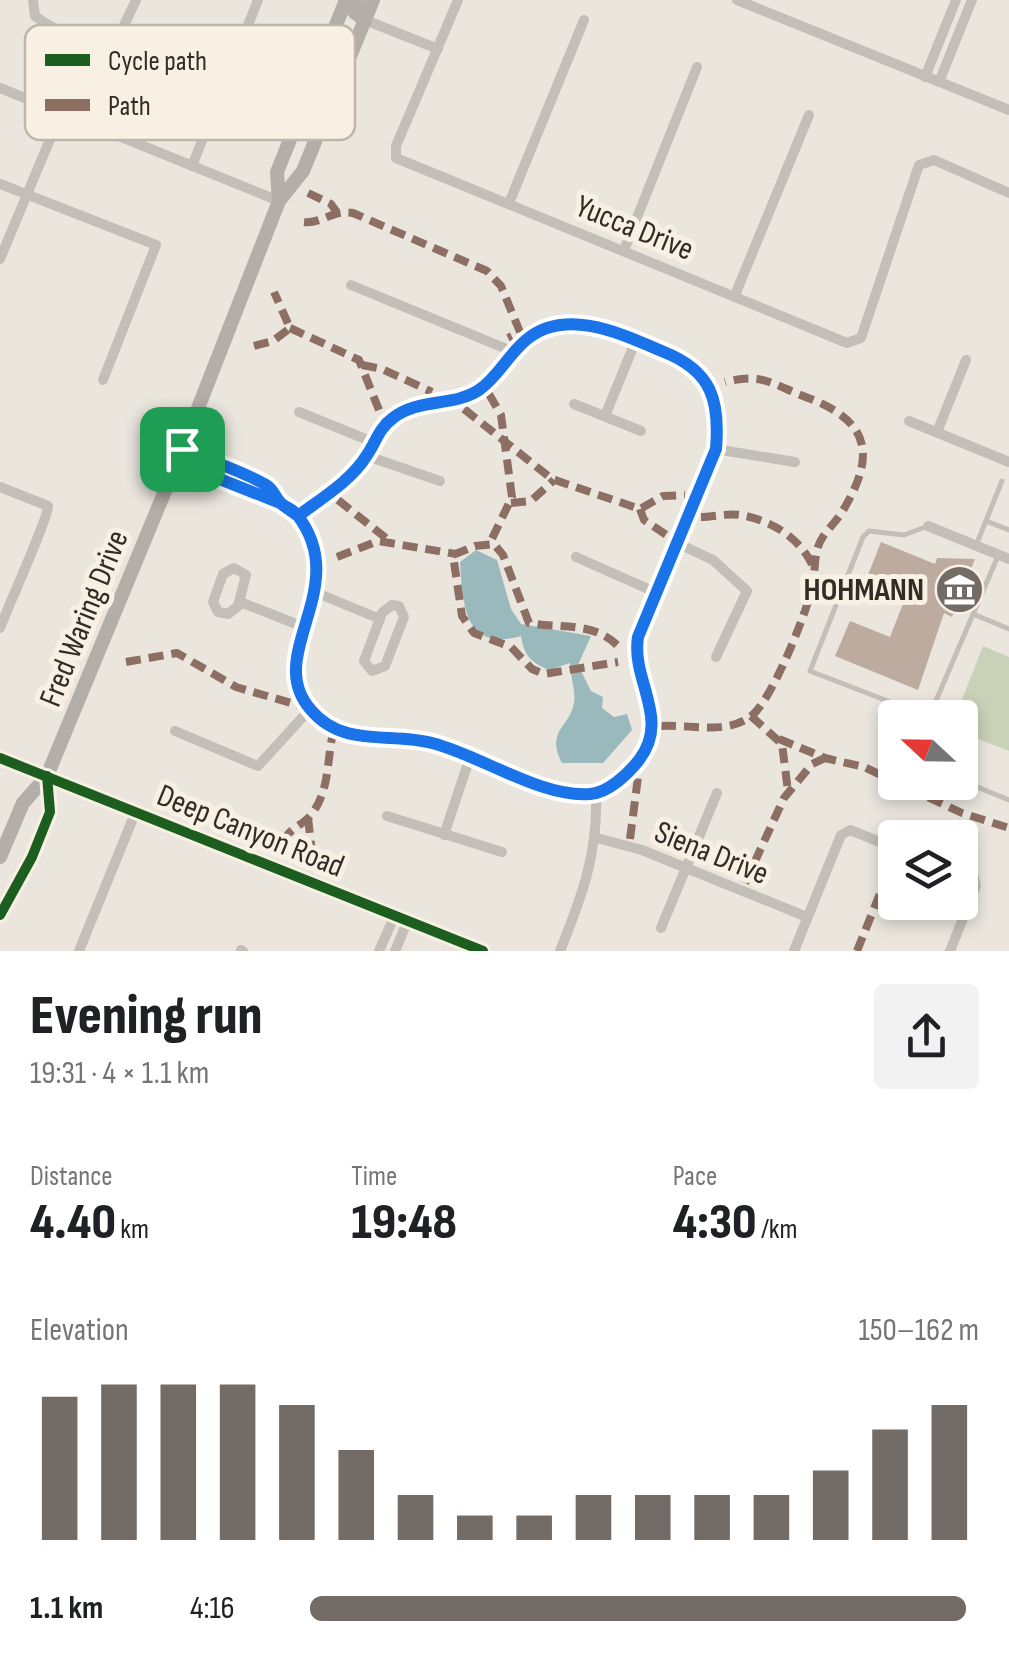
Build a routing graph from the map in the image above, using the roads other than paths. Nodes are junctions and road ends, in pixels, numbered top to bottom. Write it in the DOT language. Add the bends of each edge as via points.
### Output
graph roads {
  1 [pos="34,0"];
  2 [pos="136,0"];
  3 [pos="258,0"];
  4 [pos="346,0"];
  5 [pos="358,0"];
  6 [pos="372,0"];
  7 [pos="458,0"];
  8 [pos="738,0"];
  9 [pos="956,0"];
  10 [pos="972,0"];
  11 [pos="365,20"];
  12 [pos="584,20"];
  13 [pos="52,25"];
  14 [pos="124,25"];
  15 [pos="248,25"];
  16 [pos="336,25"];
  17 [pos="355,44"];
  18 [pos="438,49"];
  19 [pos="696,68"];
  20 [pos="925,77"];
  21 [pos="938,82"];
  22 [pos="0,88"];
  23 [pos="25,98"];
  24 [pos="1009,110"];
  25 [pos="809,114"];
  26 [pos="49,140"];
  27 [pos="128,140"];
  28 [pos="202,140"];
  29 [pos="291,140"];
  30 [pos="316,140"];
  31 [pos="192,166"];
  32 [pos="0,184"];
  33 [pos="1009,193"];
  34 [pos="26,194"];
  35 [pos="278,201"];
  36 [pos="509,203"];
  37 [pos="624,250"];
  38 [pos="0,259"];
  39 [pos="351,285"];
  40 [pos="736,295"];
  41 [pos="636,340"];
  42 [pos="514,352"];
  43 [pos="966,360"];
  44 [pos="103,380"];
  45 [pos="574,404"];
  46 [pos="300,412"];
  47 [pos="604,416"];
  48 [pos="908,421"];
  49 [pos="641,431"];
  50 [pos="937,432"];
  51 [pos="373,442"];
  52 [pos="716,449"];
  53 [pos="179,456"];
  54 [pos="367,456"];
  55 [pos="795,462"];
  56 [pos="1009,462"];
  57 [pos="250,478"];
  58 [pos="440,481"];
  59 [pos="1002,482"];
  60 [pos="0,487"];
  61 [pos="244,490"];
  62 [pos="280,503"];
  63 [pos="298,516"];
  64 [pos="986,521"];
  65 [pos="928,526"];
  66 [pos="1009,530"];
  67 [pos="677,543"];
  68 [pos="976,546"];
  69 [pos="576,557"];
  70 [pos="1004,557"];
  71 [pos="655,592"];
  72 [pos="316,594"];
  73 [pos="240,602"];
  74 [pos="973,614"];
  75 [pos="380,619"];
  76 [pos="304,627"];
  77 [pos="0,628"];
  78 [pos="1009,629"];
  79 [pos="716,657"];
  80 [pos="310,710"];
  81 [pos="174,731"];
  82 [pos="471,754"];
  83 [pos="0,758"];
  84 [pos="47,776"];
  85 [pos="978,787"];
  86 [pos="717,793"];
  87 [pos="596,794"];
  88 [pos="1009,800"];
  89 [pos="136,810"];
  90 [pos="387,816"];
  91 [pos="444,835"];
  92 [pos="597,838"];
  93 [pos="878,841"];
  94 [pos="502,852"];
  95 [pos="0,857"];
  96 [pos="686,868"];
  97 [pos="0,915"];
  98 [pos="807,917"];
  99 [pos="401,918"];
  100 [pos="962,920"];
  101 [pos="661,928"];
  102 [pos="79,951"];
  103 [pos="379,951"];
  104 [pos="396,951"];
  105 [pos="483,951"];
  106 [pos="560,951"];
  107 [pos="794,951"];
  108 [pos="950,951"];
  1 -- 13 [label="street" via="35,16"];
  2 -- 14 [label="street"];
  3 -- 15 [label="street"];
  4 -- 16 [label="main road, Fred Waring Drive"];
  5 -- 11 [label="main road" via="354,12"];
  6 -- 11 [label="main road, Fred Waring Drive"];
  7 -- 18 [label="street"];
  8 -- 20 [label="street"];
  9 -- 20 [label="street"];
  10 -- 21 [label="street"];
  11 -- 17 [label="main road, Fred Waring Drive"];
  11 -- 18 [label="street"];
  12 -- 36 [label="street"];
  18 -- 36 [label="street, Yucca Drive" via="396,158"];
  19 -- 37 [label="street"];
  20 -- 21 [label="street"];
  21 -- 24 [label="street"];
  22 -- 23 [label="street"];
  25 -- 40 [label="street"];
  26 -- 34 [label="street"];
  27 -- 31 [label="street"];
  28 -- 31 [label="street"];
  29 -- 35 [label="main road, Fred Waring Drive" via="278,172"];
  30 -- 35 [label="main road, Fred Waring Drive" via="303,171"];
  31 -- 35 [label="street"];
  32 -- 34 [label="street"];
  33 -- 40 [label="street, Yucca Drive" via="926,160 919,165 855,342"];
  34 -- 38 [label="street"];
  34 -- 44 [label="street" via="156,246"];
  35 -- 53 [label="main road, Fred Waring Drive"];
  36 -- 37 [label="street, Yucca Drive"];
  37 -- 40 [label="street, Yucca Drive"];
  39 -- 42 [label="street"];
  41 -- 42 [label="street" via="596,326 558,326 529,337"];
  41 -- 47 [label="street"];
  41 -- 52 [label="street" via="686,360 707,382 719,416"];
  42 -- 51 [label="street" via="468,397 402,412"];
  43 -- 50 [label="street"];
  45 -- 47 [label="street"];
  46 -- 51 [label="street"];
  47 -- 49 [label="street"];
  48 -- 50 [label="street"];
  50 -- 56 [label="street"];
  51 -- 54 [label="street"];
  52 -- 55 [label="street"];
  52 -- 67 [label="street"];
  53 -- 57 [label="street"];
  53 -- 61 [label="street"];
  53 -- 84 [label="main road, Fred Waring Drive"];
  54 -- 58 [label="street"];
  54 -- 63 [label="street" via="344,483"];
  57 -- 61 [label="street"];
  57 -- 62 [label="street" via="273,490"];
  59 -- 64 [label="lane"];
  60 -- 77 [label="street" via="48,506 50,516"];
  61 -- 62 [label="street"];
  62 -- 63 [label="street"];
  63 -- 72 [label="street" via="318,555"];
  64 -- 66 [label="lane"];
  64 -- 68 [label="lane"];
  65 -- 68 [label="street"];
  65 -- 74 [label="lane" via="904,535 869,530 863,537 810,671 929,717"];
  67 -- 71 [label="street"];
  67 -- 79 [label="street" via="713,560 746,590"];
  68 -- 70 [label="street"];
  69 -- 71 [label="street"];
  70 -- 74 [label="lane"];
  71 -- 87 [label="street" via="636,651 654,715 650,739 623,778"];
  72 -- 75 [label="street"];
  72 -- 76 [label="street"];
  73 -- 76 [label="street"];
  74 -- 78 [label="lane"];
  75 -- 75 [label="street" via="392,605 404,611 378,672 364,661"];
  76 -- 80 [label="street" via="296,663"];
  80 -- 81 [label="street" via="258,766"];
  80 -- 82 [label="street" via="349,735 408,738"];
  82 -- 87 [label="street" via="547,787"];
  82 -- 91 [label="street"];
  83 -- 84 [label="street, Deep Canyon Road"];
  84 -- 89 [label="street, Deep Canyon Road"];
  84 -- 95 [label="main road, Fred Waring Drive" via="23,803"];
  84 -- 97 [label="main road, Fred Waring Drive" via="50,812"];
  85 -- 88 [label="lane"];
  86 -- 96 [label="street"];
  87 -- 92 [label="street"];
  89 -- 99 [label="street, Deep Canyon Road"];
  89 -- 102 [label="street"];
  90 -- 91 [label="street"];
  91 -- 94 [label="street"];
  92 -- 96 [label="street, Siena Drive"];
  92 -- 106 [label="street"];
  93 -- 98 [label="street" via="850,830 841,836"];
  96 -- 98 [label="street, Siena Drive"];
  96 -- 101 [label="street"];
  98 -- 107 [label="street"];
  99 -- 103 [label="street"];
  99 -- 104 [label="street"];
  99 -- 105 [label="street, Deep Canyon Road"];
  100 -- 108 [label="street"];
}
